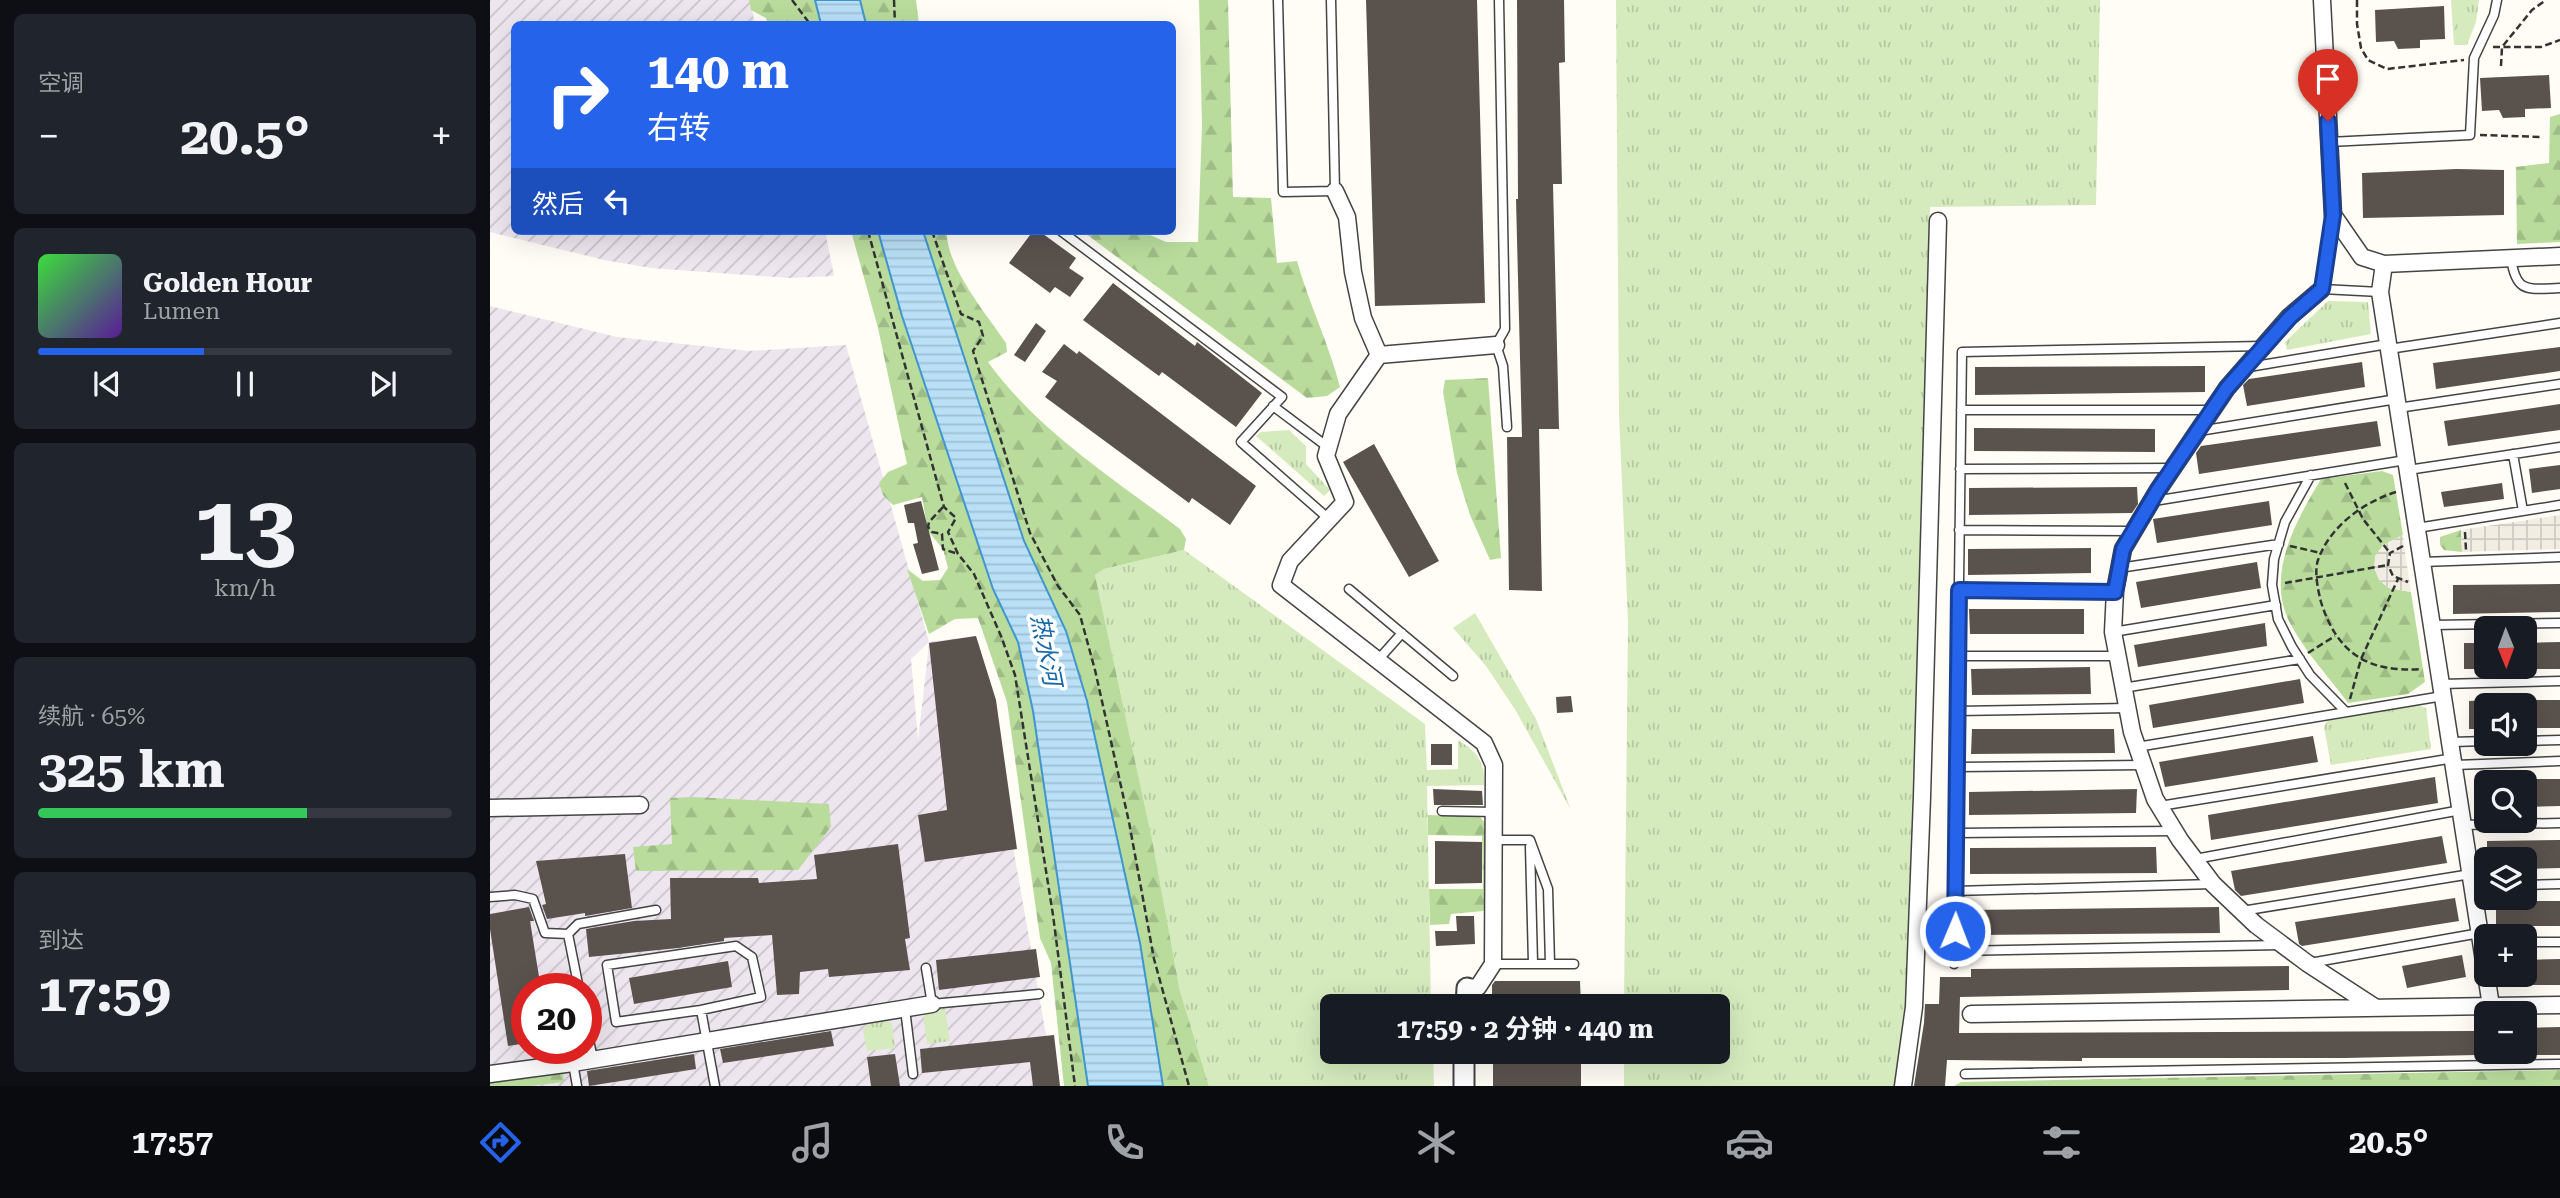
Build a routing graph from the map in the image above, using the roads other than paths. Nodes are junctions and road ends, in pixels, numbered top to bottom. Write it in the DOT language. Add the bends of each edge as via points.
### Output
graph roads {
  1 [pos="1278,0"];
  2 [pos="1331,0"];
  3 [pos="1499,0"];
  4 [pos="2322,0"];
  5 [pos="2497,0"];
  6 [pos="2329,142"];
  7 [pos="1335,191"];
  8 [pos="2333,215"];
  9 [pos="1938,220"];
  10 [pos="1066,235"];
  11 [pos="2560,256"];
  12 [pos="2511,258"];
  13 [pos="2384,264"];
  14 [pos="2560,288"];
  15 [pos="2322,289"];
  16 [pos="2380,292"];
  17 [pos="2560,323"];
  18 [pos="1496,345"];
  19 [pos="2263,346"];
  20 [pos="2389,347"];
  21 [pos="1379,355"];
  22 [pos="2244,368"];
  23 [pos="2560,384"];
  24 [pos="2397,404"];
  25 [pos="1273,406"];
  26 [pos="1961,410"];
  27 [pos="2211,410"];
  28 [pos="1507,427"];
  29 [pos="2197,432"];
  30 [pos="2560,447"];
  31 [pos="1329,448"];
  32 [pos="2513,454"];
  33 [pos="2407,465"];
  34 [pos="2173,468"];
  35 [pos="1960,469"];
  36 [pos="2311,475"];
  37 [pos="2151,502"];
  38 [pos="2560,505"];
  39 [pos="2523,511"];
  40 [pos="1329,519"];
  41 [pos="1959,530"];
  42 [pos="2133,531"];
  43 [pos="2418,535"];
  44 [pos="2279,544"];
  45 [pos="2560,557"];
  46 [pos="2422,562"];
  47 [pos="2119,568"];
  48 [pos="1349,589"];
  49 [pos="1959,590"];
  50 [pos="2115,592"];
  51 [pos="2276,605"];
  52 [pos="2560,624"];
  53 [pos="2432,625"];
  54 [pos="2113,632"];
  55 [pos="1402,633"];
  56 [pos="1958,656"];
  57 [pos="2117,656"];
  58 [pos="2300,659"];
  59 [pos="1378,660"];
  60 [pos="1453,676"];
  61 [pos="2560,681"];
  62 [pos="2123,688"];
  63 [pos="2442,690"];
  64 [pos="2127,708"];
  65 [pos="1957,711"];
  66 [pos="2346,712"];
  67 [pos="2560,740"];
  68 [pos="2537,741"];
  69 [pos="2474,746"];
  70 [pos="2137,747"];
  71 [pos="2453,755"];
  72 [pos="2560,761"];
  73 [pos="2144,765"];
  74 [pos="1957,767"];
  75 [pos="640,806"];
  76 [pos="2160,806"];
  77 [pos="490,808"];
  78 [pos="1442,811"];
  79 [pos="1494,812"];
  80 [pos="2462,818"];
  81 [pos="2560,822"];
  82 [pos="2174,831"];
  83 [pos="1956,833"];
  84 [pos="1494,839"];
  85 [pos="1530,840"];
  86 [pos="2195,860"];
  87 [pos="2474,882"];
  88 [pos="2213,884"];
  89 [pos="2560,884"];
  90 [pos="2537,885"];
  91 [pos="1955,891"];
  92 [pos="490,897"];
  93 [pos="656,910"];
  94 [pos="2241,911"];
  95 [pos="568,934"];
  96 [pos="2474,941"];
  97 [pos="2537,942"];
  98 [pos="2560,942"];
  99 [pos="2282,945"];
  100 [pos="1955,951"];
  101 [pos="1533,963"];
  102 [pos="2307,963"];
  103 [pos="1493,964"];
  104 [pos="1549,964"];
  105 [pos="1574,964"];
  106 [pos="1954,964"];
  107 [pos="926,968"];
  108 [pos="576,973"];
  109 [pos="1039,994"];
  110 [pos="1470,994"];
  111 [pos="932,1004"];
  112 [pos="2537,1005"];
  113 [pos="2560,1005"];
  114 [pos="2474,1006"];
  115 [pos="2376,1008"];
  116 [pos="905,1009"];
  117 [pos="701,1010"];
  118 [pos="1971,1014"];
  119 [pos="706,1041"];
  120 [pos="602,1058"];
  121 [pos="565,1064"];
  122 [pos="573,1064"];
  123 [pos="1464,1064"];
  124 [pos="2560,1064"];
  125 [pos="490,1074"];
  126 [pos="913,1074"];
  127 [pos="1965,1074"];
  128 [pos="577,1086"];
  129 [pos="715,1086"];
  130 [pos="1464,1086"];
  131 [pos="1903,1086"];
  1 -- 7 [label="lane" via="1283,191"];
  2 -- 7 [label="lane"];
  3 -- 18 [label="lane" via="1505,329"];
  4 -- 6 [label="street"];
  5 -- 6 [label="lane" via="2474,58 2470,135"];
  6 -- 8 [label="street"];
  7 -- 21 [label="street" via="1348,217 1363,318"];
  8 -- 13 [label="street" via="2362,257"];
  8 -- 15 [label="lane"];
  9 -- 131 [label="street" via="1914,1007"];
  10 -- 25 [label="lane" via="1282,397"];
  11 -- 12 [label="street"];
  12 -- 13 [label="street"];
  12 -- 14 [label="lane" via="2514,278 2522,286"];
  13 -- 16 [label="street"];
  15 -- 16 [label="lane"];
  15 -- 19 [label="street"];
  16 -- 20 [label="street"];
  17 -- 20 [label="lane"];
  18 -- 21 [label="street"];
  18 -- 28 [label="lane" via="1503,366"];
  19 -- 22 [label="street"];
  19 -- 26 [label="lane" via="1962,352"];
  20 -- 22 [label="lane"];
  20 -- 24 [label="street"];
  21 -- 31 [label="street" via="1338,414"];
  22 -- 27 [label="street"];
  23 -- 24 [label="lane"];
  24 -- 29 [label="lane"];
  24 -- 33 [label="street"];
  25 -- 31 [label="lane"];
  25 -- 40 [label="lane" via="1241,442"];
  26 -- 27 [label="lane"];
  26 -- 35 [label="lane"];
  27 -- 29 [label="street"];
  29 -- 34 [label="street"];
  30 -- 32 [label="lane"];
  31 -- 40 [label="street" via="1326,456 1345,502"];
  32 -- 33 [label="lane"];
  32 -- 39 [label="lane"];
  33 -- 36 [label="lane"];
  33 -- 43 [label="street"];
  34 -- 35 [label="lane"];
  34 -- 37 [label="street"];
  35 -- 41 [label="lane"];
  36 -- 37 [label="lane"];
  36 -- 44 [label="lane" via="2285,522"];
  37 -- 42 [label="street"];
  38 -- 39 [label="lane"];
  39 -- 43 [label="lane" via="2465,520"];
  40 -- 59 [label="street" via="1290,561 1281,585"];
  41 -- 42 [label="lane"];
  41 -- 49 [label="lane"];
  42 -- 47 [label="street"];
  43 -- 46 [label="street"];
  44 -- 47 [label="lane"];
  44 -- 51 [label="lane" via="2272,585"];
  45 -- 46 [label="lane"];
  46 -- 53 [label="street"];
  47 -- 50 [label="street"];
  48 -- 55 [label="lane"];
  49 -- 50 [label="lane"];
  49 -- 56 [label="lane"];
  50 -- 54 [label="street"];
  51 -- 54 [label="lane"];
  51 -- 58 [label="lane" via="2278,619"];
  52 -- 53 [label="lane"];
  53 -- 63 [label="street"];
  54 -- 57 [label="street"];
  55 -- 59 [label="lane"];
  55 -- 60 [label="lane"];
  56 -- 57 [label="lane"];
  56 -- 65 [label="lane"];
  57 -- 62 [label="street"];
  58 -- 62 [label="lane"];
  58 -- 66 [label="lane"];
  59 -- 79 [label="street" via="1484,743 1494,765"];
  61 -- 63 [label="lane"];
  62 -- 64 [label="street"];
  63 -- 66 [label="lane"];
  63 -- 71 [label="street"];
  64 -- 65 [label="lane"];
  64 -- 70 [label="street"];
  65 -- 74 [label="lane"];
  66 -- 70 [label="lane"];
  67 -- 68 [label="lane"];
  69 -- 71 [label="lane"];
  70 -- 73 [label="street"];
  71 -- 72 [label="lane"];
  71 -- 76 [label="lane"];
  71 -- 80 [label="street"];
  73 -- 74 [label="lane"];
  73 -- 76 [label="street"];
  74 -- 83 [label="lane"];
  75 -- 77 [label="street"];
  76 -- 82 [label="street"];
  78 -- 79 [label="lane"];
  79 -- 84 [label="street"];
  80 -- 81 [label="lane"];
  80 -- 86 [label="lane"];
  80 -- 87 [label="street"];
  82 -- 83 [label="lane"];
  82 -- 86 [label="street"];
  83 -- 91 [label="lane"];
  84 -- 85 [label="lane"];
  84 -- 103 [label="street"];
  85 -- 101 [label="lane"];
  85 -- 104 [label="lane" via="1548,888"];
  86 -- 88 [label="street"];
  87 -- 94 [label="lane"];
  88 -- 91 [label="lane"];
  88 -- 94 [label="street"];
  89 -- 90 [label="lane"];
  91 -- 100 [label="lane"];
  92 -- 95 [label="lane" via="533,899 545,933"];
  93 -- 95 [label="lane" via="578,924"];
  94 -- 99 [label="street"];
  95 -- 108 [label="lane"];
  96 -- 102 [label="lane"];
  97 -- 98 [label="lane"];
  99 -- 100 [label="lane"];
  99 -- 102 [label="street"];
  100 -- 106 [label="lane"];
  101 -- 103 [label="lane"];
  101 -- 104 [label="lane"];
  102 -- 115 [label="street"];
  103 -- 110 [label="street"];
  104 -- 105 [label="lane"];
  107 -- 111 [label="lane"];
  109 -- 111 [label="lane"];
  111 -- 116 [label="street"];
  112 -- 113 [label="street"];
  114 -- 115 [label="street"];
  115 -- 118 [label="street"];
  116 -- 119 [label="street"];
  116 -- 126 [label="lane"];
  117 -- 117 [label="lane" via="616,1022 607,965 736,946 752,957 761,998"];
  117 -- 119 [label="lane"];
  119 -- 120 [label="street"];
  119 -- 129 [label="lane"];
  121 -- 125 [label="street"];
  122 -- 128 [label="lane"];
  123 -- 130 [label="street"];
  124 -- 127 [label="lane"];
}
